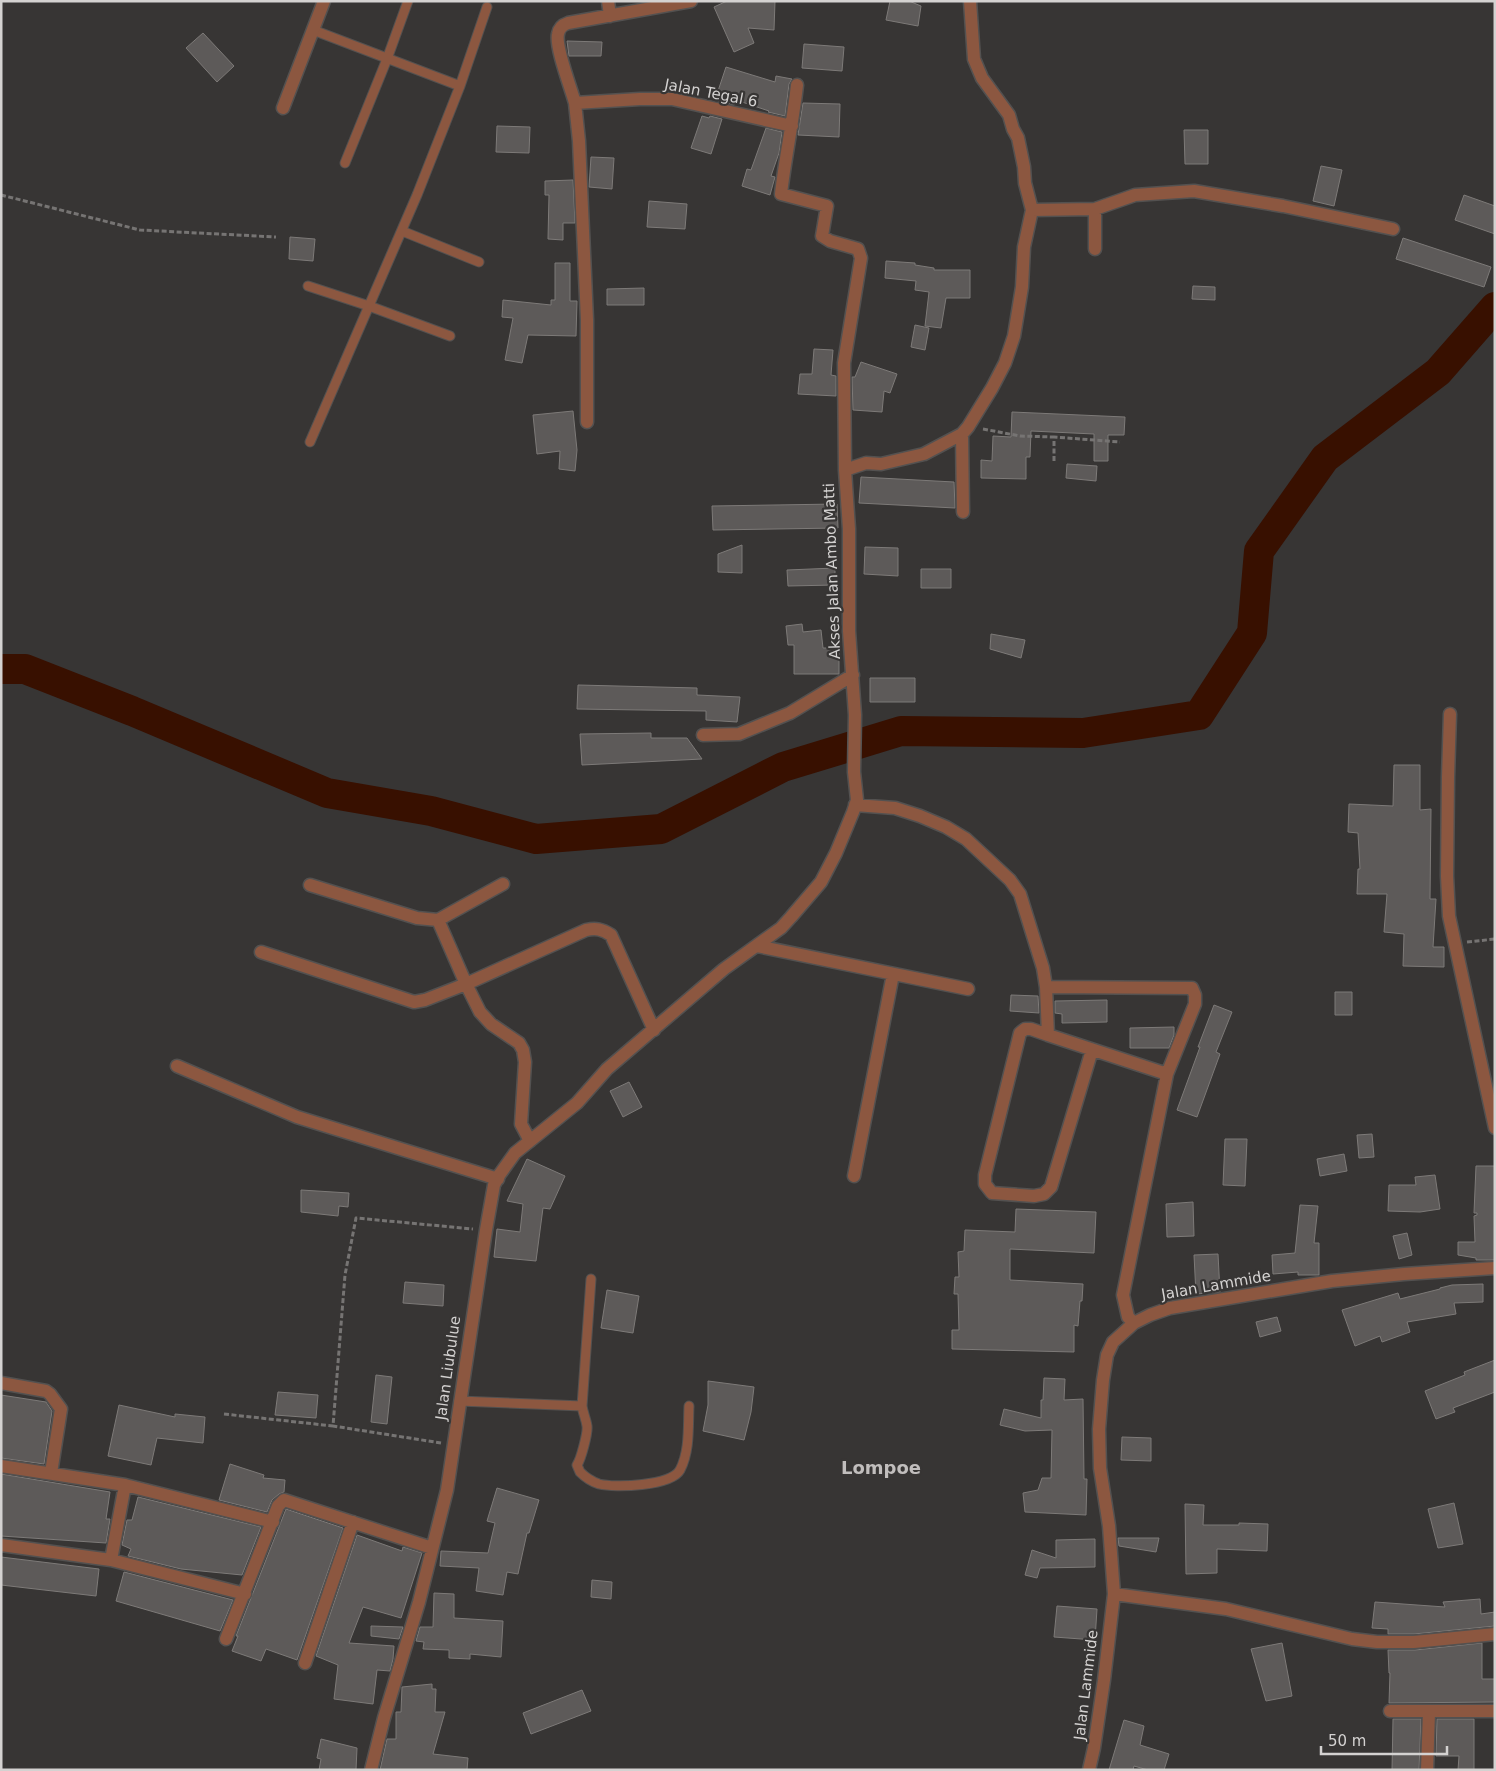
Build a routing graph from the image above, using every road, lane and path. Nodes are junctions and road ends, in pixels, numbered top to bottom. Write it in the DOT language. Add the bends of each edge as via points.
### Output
graph roads {
  1 [pos="324,1"];
  2 [pos="408,1"];
  3 [pos="608,1"];
  4 [pos="691,1"];
  5 [pos="966,2"];
  6 [pos="487,8"];
  7 [pos="610,16"];
  8 [pos="313,30"];
  9 [pos="387,58"];
  10 [pos="797,85"];
  11 [pos="460,86"];
  12 [pos="575,103"];
  13 [pos="283,108"];
  14 [pos="792,126"];
  15 [pos="345,164"];
  16 [pos="1,195"];
  17 [pos="1095,209"];
  18 [pos="1032,210"];
  19 [pos="1393,229"];
  20 [pos="402,231"];
  21 [pos="276,237"];
  22 [pos="1095,248"];
  23 [pos="479,262"];
  24 [pos="308,286"];
  25 [pos="369,306"];
  26 [pos="450,336"];
  27 [pos="587,422"];
  28 [pos="965,430"];
  29 [pos="1054,437"];
  30 [pos="310,442"];
  31 [pos="1120,442"];
  32 [pos="1054,461"];
  33 [pos="845,470"];
  34 [pos="963,512"];
  35 [pos="852,675"];
  36 [pos="1450,714"];
  37 [pos="704,735"];
  38 [pos="855,805"];
  39 [pos="503,884"];
  40 [pos="310,885"];
  41 [pos="438,920"];
  42 [pos="1495,939"];
  43 [pos="1454,943"];
  44 [pos="757,946"];
  45 [pos="261,952"];
  46 [pos="893,974"];
  47 [pos="466,984"];
  48 [pos="1046,987"];
  49 [pos="968,989"];
  50 [pos="654,1030"];
  51 [pos="1048,1035"];
  52 [pos="1092,1050"];
  53 [pos="177,1066"];
  54 [pos="1167,1074"];
  55 [pos="1495,1128"];
  56 [pos="530,1141"];
  57 [pos="854,1176"];
  58 [pos="498,1179"];
  59 [pos="486,1230"];
  60 [pos="1495,1268"];
  61 [pos="591,1279"];
  62 [pos="1134,1323"];
  63 [pos="1,1383"];
  64 [pos="459,1401"];
  65 [pos="582,1406"];
  66 [pos="689,1406"];
  67 [pos="224,1414"];
  68 [pos="333,1426"];
  69 [pos="453,1445"];
  70 [pos="1,1466"];
  71 [pos="51,1473"];
  72 [pos="125,1485"];
  73 [pos="273,1522"];
  74 [pos="353,1522"];
  75 [pos="1,1545"];
  76 [pos="432,1548"];
  77 [pos="112,1560"];
  78 [pos="244,1594"];
  79 [pos="1114,1594"];
  80 [pos="1495,1634"];
  81 [pos="226,1639"];
  82 [pos="305,1663"];
  83 [pos="1390,1711"];
  84 [pos="1495,1711"];
  85 [pos="1429,1712"];
  86 [pos="370,1770"];
  87 [pos="1089,1770"];
  88 [pos="1427,1770"];
  1 -- 8 [label="street"];
  2 -- 9 [label="lane"];
  3 -- 7 [label="street"];
  4 -- 7 [label="street"];
  5 -- 18 [label="street" via="974,59 982,78 1009,115 1018,138"];
  6 -- 11 [label="lane"];
  7 -- 12 [label="street" via="568,22 558,31 558,44"];
  8 -- 9 [label="lane"];
  8 -- 13 [label="street"];
  9 -- 11 [label="lane"];
  9 -- 15 [label="lane"];
  10 -- 14 [label="street"];
  11 -- 20 [label="lane"];
  12 -- 14 [label="street, Jalan Tegal 6" via="672,99"];
  12 -- 27 [label="street" via="588,320"];
  14 -- 33 [label="street" via="780,194 827,206 822,236 858,249 861,258 844,364"];
  16 -- 21 [label="path" via="140,230"];
  17 -- 18 [label="street"];
  17 -- 19 [label="street" via="1135,195 1194,191"];
  17 -- 22 [label="street"];
  18 -- 28 [label="street" via="1024,247 1014,336 992,388"];
  20 -- 23 [label="lane"];
  20 -- 25 [label="lane"];
  24 -- 25 [label="lane"];
  25 -- 26 [label="lane"];
  25 -- 30 [label="lane"];
  28 -- 29 [label="path"];
  28 -- 33 [label="street, Akses Jalan Ambo Matti" via="924,454 881,464 866,463"];
  28 -- 34 [label="street"];
  29 -- 31 [label="path"];
  29 -- 32 [label="path"];
  33 -- 35 [label="street, Akses Jalan Ambo Matti"];
  35 -- 37 [label="street" via="790,713 739,734"];
  35 -- 38 [label="street, Akses Jalan Ambo Matti"];
  36 -- 43 [label="street" via="1446,876"];
  38 -- 44 [label="street, Jalan Liubulue" via="821,882 786,923"];
  38 -- 48 [label="street" via="895,808 920,816 946,827 987,857 1020,894"];
  39 -- 41 [label="street"];
  40 -- 41 [label="street" via="417,918"];
  41 -- 47 [label="street"];
  42 -- 43 [label="path"];
  43 -- 55 [label="street"];
  44 -- 46 [label="street"];
  44 -- 50 [label="street, Jalan Liubulue" via="724,969"];
  45 -- 47 [label="street" via="414,1002"];
  46 -- 49 [label="street"];
  46 -- 57 [label="street"];
  47 -- 50 [label="street" via="596,928 611,935"];
  47 -- 56 [label="street" via="480,1012 491,1024 519,1042 523,1050 521,1124"];
  48 -- 51 [label="street"];
  48 -- 54 [label="street" via="1192,988 1195,1004"];
  50 -- 56 [label="street, Jalan Liubulue"];
  51 -- 52 [label="street"];
  51 -- 52 [label="street" via="1031,1029 1020,1032 985,1175 985,1184 992,1193 1034,1196 1044,1194 1051,1186"];
  52 -- 54 [label="street"];
  53 -- 58 [label="street" via="297,1117"];
  54 -- 62 [label="street" via="1123,1295 1128,1317"];
  56 -- 58 [label="street, Jalan Liubulue" via="505,1165"];
  58 -- 59 [label="street, Jalan Liubulue" via="494,1185"];
  59 -- 64 [label="street, Jalan Liubulue"];
  59 -- 68 [label="path" via="356,1218 345,1275"];
  60 -- 62 [label="street, Jalan Lammide" via="1314,1284 1170,1308"];
  61 -- 65 [label="lane"];
  62 -- 79 [label="street, Jalan Lammide" via="1113,1342 1107,1355 1099,1429 1100,1468 1109,1526"];
  63 -- 71 [label="street" via="46,1391 61,1409"];
  64 -- 65 [label="lane"];
  64 -- 69 [label="street, Jalan Liubulue"];
  65 -- 66 [label="lane" via="587,1433 577,1465 580,1472 598,1484 627,1485 665,1481 678,1473 687,1450"];
  67 -- 68 [label="path"];
  68 -- 69 [label="path"];
  69 -- 76 [label="street, Jalan Liubulue" via="447,1490"];
  70 -- 71 [label="street"];
  71 -- 72 [label="street"];
  72 -- 73 [label="street"];
  72 -- 77 [label="street"];
  73 -- 74 [label="street" via="278,1506 284,1500"];
  73 -- 78 [label="street"];
  74 -- 76 [label="street"];
  74 -- 82 [label="street"];
  75 -- 77 [label="street"];
  76 -- 86 [label="street, Jalan Liubulue"];
  77 -- 78 [label="street"];
  78 -- 81 [label="street"];
  79 -- 80 [label="street" via="1226,1609 1377,1642 1414,1642"];
  79 -- 87 [label="street, Jalan Lammide" via="1102,1699"];
  83 -- 85 [label="street"];
  84 -- 85 [label="street"];
  85 -- 88 [label="street"];
}
